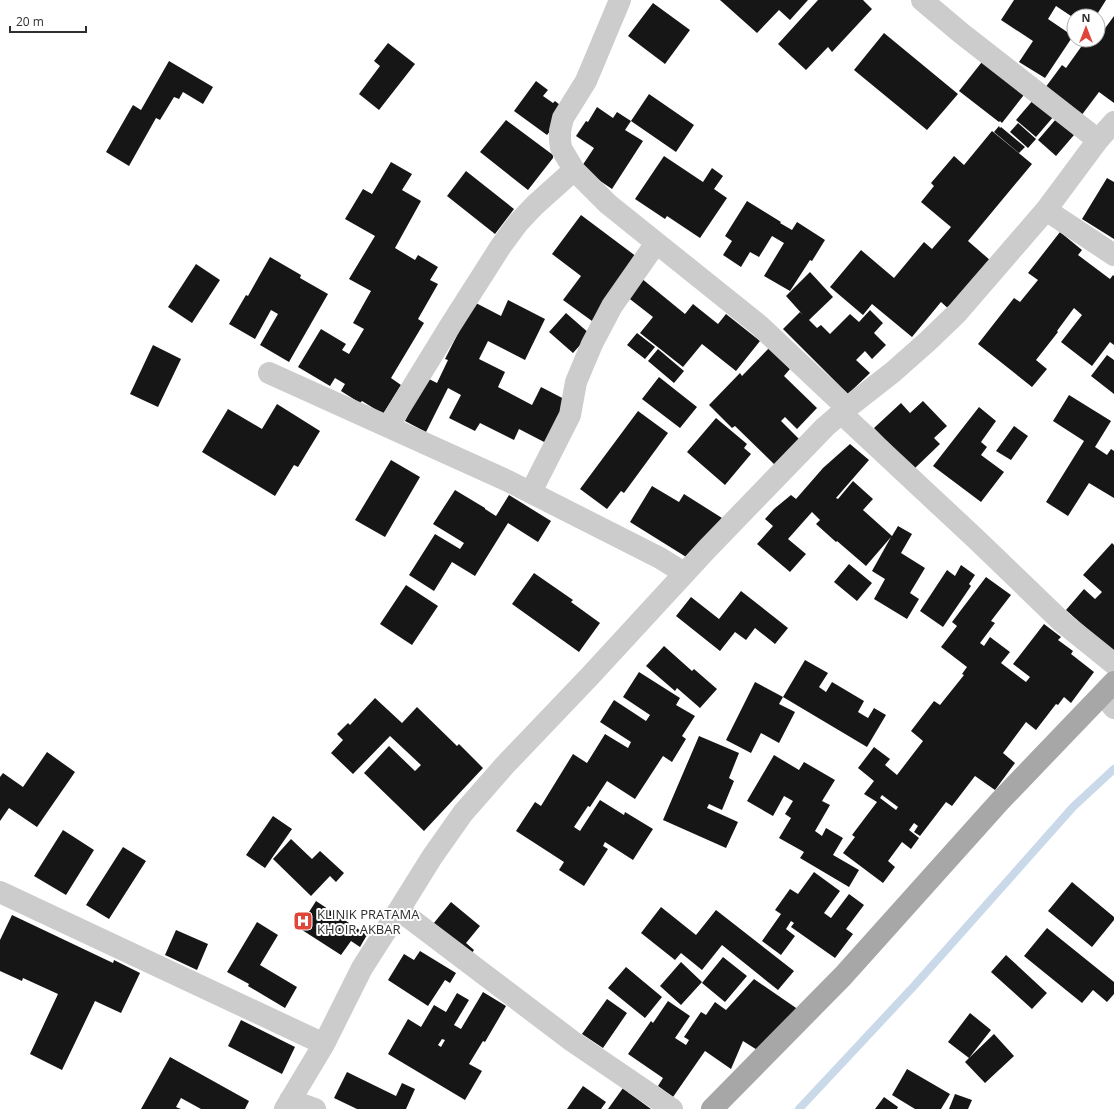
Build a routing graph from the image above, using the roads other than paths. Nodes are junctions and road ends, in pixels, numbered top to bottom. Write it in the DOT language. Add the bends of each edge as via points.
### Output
graph roads {
  1 [pos="620,0"];
  2 [pos="922,0"];
  3 [pos="1114,122"];
  4 [pos="1098,140"];
  5 [pos="574,170"];
  6 [pos="1046,210"];
  7 [pos="656,243"];
  8 [pos="1114,255"];
  9 [pos="269,373"];
  10 [pos="844,411"];
  11 [pos="388,427"];
  12 [pos="531,492"];
  13 [pos="684,573"];
  14 [pos="1114,664"];
  15 [pos="1110,696"];
  16 [pos="0,892"];
  17 [pos="399,910"];
  18 [pos="324,1044"];
  19 [pos="287,1104"];
  20 [pos="315,1109"];
  21 [pos="672,1109"];
  22 [pos="712,1109"];
  1 -- 5 [label="street" via="586,81 563,118 560,131 561,148"];
  2 -- 4 [label="street"];
  3 -- 4 [label="street"];
  4 -- 6 [label="street"];
  5 -- 7 [label="street" via="608,204"];
  5 -- 11 [label="street" via="534,205 501,246"];
  6 -- 8 [label="street"];
  6 -- 10 [label="street" via="928,341"];
  7 -- 10 [label="street" via="760,326"];
  7 -- 12 [label="street" via="612,306 592,344 576,382 570,415"];
  9 -- 11 [label="street"];
  10 -- 13 [label="street" via="825,427"];
  10 -- 14 [label="street" via="1062,622"];
  11 -- 12 [label="street"];
  12 -- 13 [label="street" via="660,558"];
  13 -- 17 [label="street" via="463,812"];
  15 -- 22 [label="main road" via="1000,801 843,976"];
  16 -- 18 [label="street"];
  17 -- 18 [label="street" via="362,968"];
  17 -- 21 [label="street" via="572,1041"];
  18 -- 19 [label="street"];
  19 -- 20 [label="street"];
}
